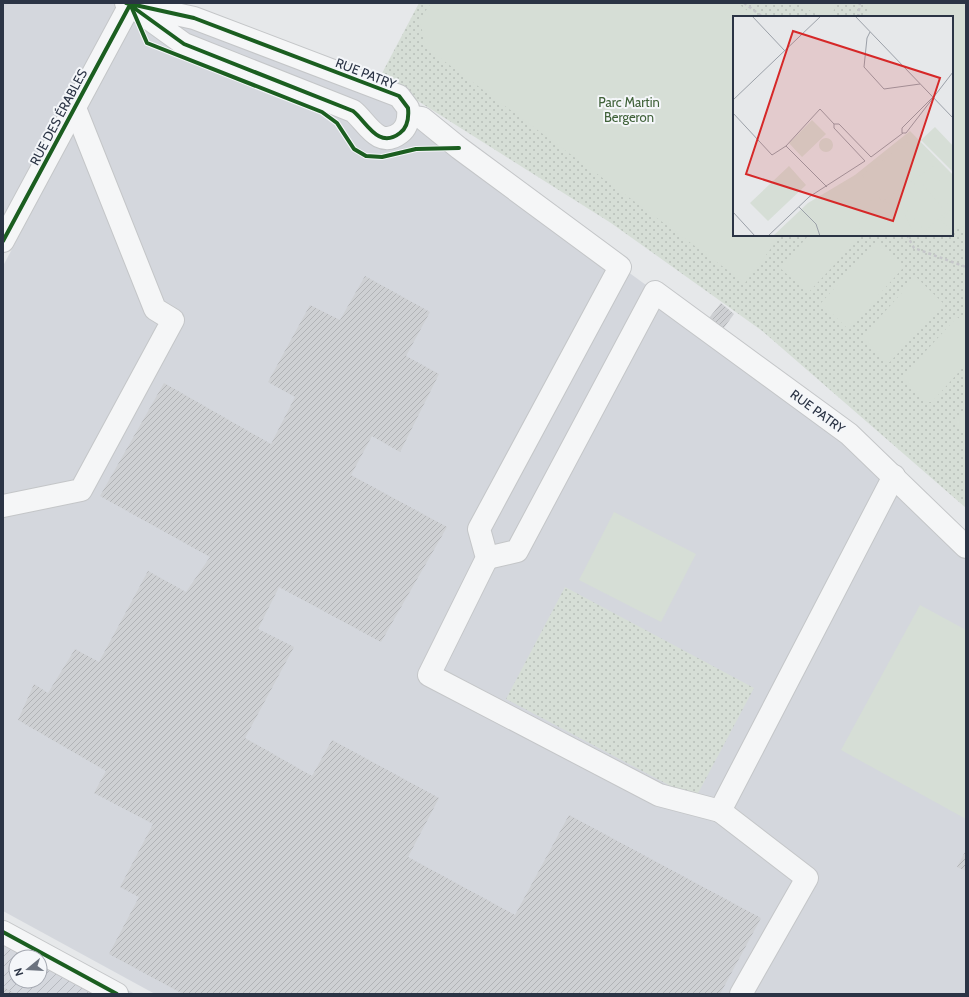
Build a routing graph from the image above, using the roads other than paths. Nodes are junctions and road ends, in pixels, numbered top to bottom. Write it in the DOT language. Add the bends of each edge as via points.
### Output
graph roads {
  1 [pos="129,4"];
  2 [pos="75,108"];
  3 [pos="409,116"];
  4 [pos="3,241"];
  5 [pos="894,476"];
  6 [pos="3,506"];
  7 [pos="966,547"];
  8 [pos="487,558"];
  9 [pos="720,811"];
  10 [pos="3,932"];
  11 [pos="117,994"];
  12 [pos="741,994"];
  1 -- 2 [label="street, RUE DES ÉRABLES"];
  1 -- 3 [label="street, RUE PATRY" via="194,18 399,96 408,108"];
  1 -- 3 [label="street" via="184,44 353,111 377,136 384,138 398,134"];
  2 -- 4 [label="street, RUE DES ÉRABLES"];
  2 -- 6 [label="street" via="155,308 173,320 81,490"];
  3 -- 8 [label="street" via="422,118 620,266 479,529"];
  5 -- 7 [label="street, RUE PATRY"];
  5 -- 8 [label="street, RUE PATRY" via="849,434 655,292 517,551"];
  5 -- 9 [label="street"];
  8 -- 9 [label="street" via="429,675 659,795"];
  9 -- 12 [label="street" via="807,878"];
  10 -- 11 [label="street"];
}
